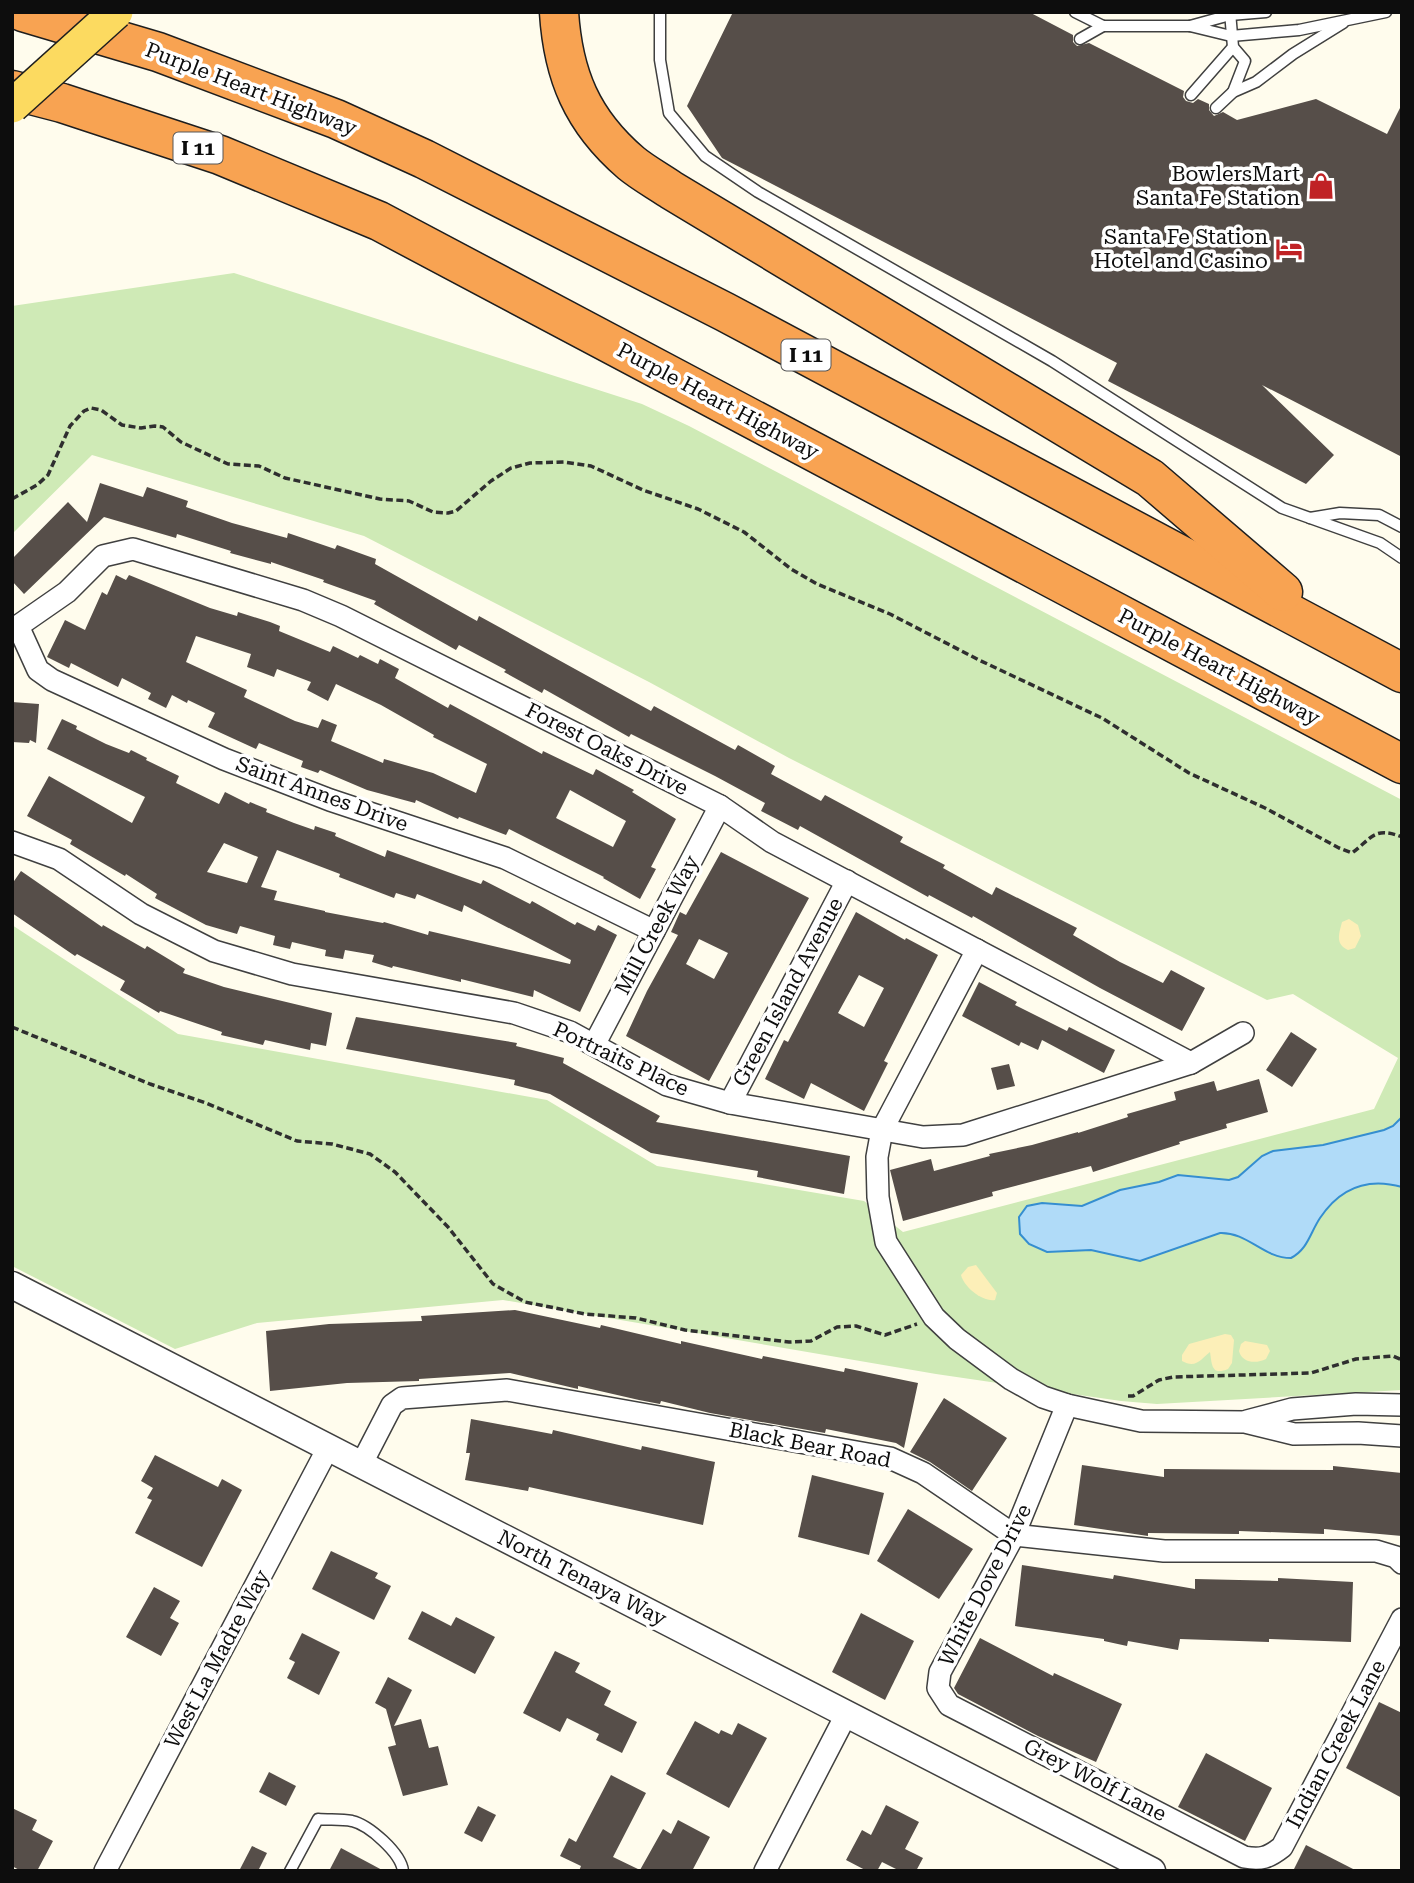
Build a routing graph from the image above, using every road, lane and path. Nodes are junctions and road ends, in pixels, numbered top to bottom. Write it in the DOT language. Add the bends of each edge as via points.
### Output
graph roads {
  1 [pos="23,12"];
  2 [pos="116,12"];
  3 [pos="559,12"];
  4 [pos="660,12"];
  5 [pos="1075,12"];
  6 [pos="1266,12"];
  7 [pos="1386,12"];
  8 [pos="1230,14"];
  9 [pos="62,19"];
  10 [pos="1348,20"];
  11 [pos="1103,26"];
  12 [pos="1190,26"];
  13 [pos="1080,39"];
  14 [pos="1232,42"];
  15 [pos="12,90"];
  16 [pos="1233,92"];
  17 [pos="1191,95"];
  18 [pos="12,106"];
  19 [pos="1216,108"];
  20 [pos="12,499"];
  21 [pos="1309,519"];
  22 [pos="1402,527"];
  23 [pos="1402,558"];
  24 [pos="15,627"];
  25 [pos="1338,639"];
  26 [pos="1402,673"];
  27 [pos="1402,764"];
  28 [pos="720,806"];
  29 [pos="1402,837"];
  30 [pos="12,842"];
  31 [pos="847,881"];
  32 [pos="654,931"];
  33 [pos="977,950"];
  34 [pos="12,1027"];
  35 [pos="1243,1033"];
  36 [pos="594,1045"];
  37 [pos="1191,1063"];
  38 [pos="730,1103"];
  39 [pos="882,1130"];
  40 [pos="12,1285"];
  41 [pos="939,1322"];
  42 [pos="1402,1360"];
  43 [pos="1123,1396"];
  44 [pos="1067,1405"];
  45 [pos="1402,1405"];
  46 [pos="1245,1422"];
  47 [pos="1402,1436"];
  48 [pos="328,1448"];
  49 [pos="362,1465"];
  50 [pos="1014,1535"];
  51 [pos="1402,1563"];
  52 [pos="1402,1619"];
  53 [pos="938,1688"];
  54 [pos="847,1713"];
  55 [pos="1260,1859"];
  56 [pos="105,1871"];
  57 [pos="290,1871"];
  58 [pos="403,1871"];
  59 [pos="765,1871"];
  60 [pos="1152,1871"];
  1 -- 9 [label="highway, Purple Heart Highway / I 11"];
  2 -- 18 [label="main road, bridge"];
  3 -- 25 [label="highway" via="561,45 575,93 601,133 632,164 1150,478"];
  4 -- 21 [label="lane" via="660,60 669,113 705,156 758,192 1052,361 1282,508"];
  5 -- 11 [label="lane"];
  6 -- 8 [label="lane"];
  7 -- 10 [label="lane"];
  8 -- 12 [label="lane"];
  8 -- 14 [label="lane"];
  9 -- 25 [label="highway, Purple Heart Highway / I 11" via="336,119 424,159 725,312"];
  10 -- 14 [label="lane"];
  10 -- 16 [label="lane" via="1256,82"];
  11 -- 12 [label="lane"];
  11 -- 13 [label="lane"];
  12 -- 14 [label="lane"];
  14 -- 16 [label="lane" via="1245,61"];
  14 -- 17 [label="lane"];
  15 -- 27 [label="highway, Purple Heart Highway / I 11" via="220,155 379,222"];
  16 -- 19 [label="lane"];
  20 -- 29 [label="path" via="48,475 70,426 92,408 122,425 163,428 181,442 228,464 259,466 285,478 409,501 433,512 456,511 511,468 564,462 591,466 744,532 817,584 890,614 1102,718 1189,773 1339,848 1352,853 1373,835 1384,832"];
  21 -- 22 [label="lane" via="1340,513 1379,514"];
  21 -- 23 [label="lane" via="1380,543"];
  24 -- 28 [label="street, Forest Oaks Drive" via="67,592 103,556 134,549 303,600 341,616"];
  24 -- 32 [label="street, Saint Annes Drive" via="38,670 52,680 247,768 505,858"];
  25 -- 26 [label="highway, Purple Heart Highway / I 11"];
  28 -- 31 [label="street, Forest Oaks Drive" via="772,842"];
  28 -- 32 [label="street, Mill Creek Way"];
  30 -- 36 [label="street, Portraits Place" via="59,859 142,914 214,951 292,974 514,1013"];
  31 -- 33 [label="street, Forest Oaks Drive"];
  31 -- 38 [label="street, Green Island Avenue"];
  32 -- 36 [label="street, Mill Creek Way"];
  33 -- 37 [label="street, Forest Oaks Drive"];
  33 -- 39 [label="street"];
  34 -- 41 [label="path" via="297,1141 370,1154 395,1172 493,1284 525,1302 685,1330 789,1342 810,1341 837,1327 856,1326 885,1335 914,1324"];
  35 -- 37 [label="street, Portraits Place"];
  36 -- 38 [label="street, Portraits Place" via="667,1085"];
  37 -- 39 [label="street, Portraits Place" via="963,1135 923,1137"];
  38 -- 39 [label="street, Portraits Place"];
  39 -- 41 [label="street" via="877,1170 886,1242"];
  40 -- 48 [label="street, North Tenaya Way"];
  41 -- 44 [label="street" via="1011,1379"];
  42 -- 43 [label="path" via="1393,1356 1356,1359 1311,1373 1173,1377 1133,1396"];
  44 -- 46 [label="street" via="1141,1421"];
  44 -- 50 [label="street, White Dove Drive"];
  45 -- 46 [label="street" via="1292,1409"];
  46 -- 47 [label="street" via="1294,1434"];
  48 -- 49 [label="street, North Tenaya Way"];
  48 -- 56 [label="street, West La Madre Way"];
  49 -- 50 [label="street, Black Bear Road" via="392,1405 402,1398 507,1390 890,1458 923,1473"];
  49 -- 54 [label="street, North Tenaya Way"];
  50 -- 51 [label="street, Black Bear Road" via="1164,1551 1376,1550"];
  50 -- 53 [label="street, White Dove Drive" via="940,1672"];
  52 -- 55 [label="street, Indian Creek Lane" via="1282,1847"];
  53 -- 55 [label="street, Grey Wolf Lane" via="949,1704 1244,1857"];
  54 -- 59 [label="street"];
  54 -- 60 [label="street, North Tenaya Way"];
  57 -- 58 [label="lane" via="318,1819 355,1822 389,1845"];
}
